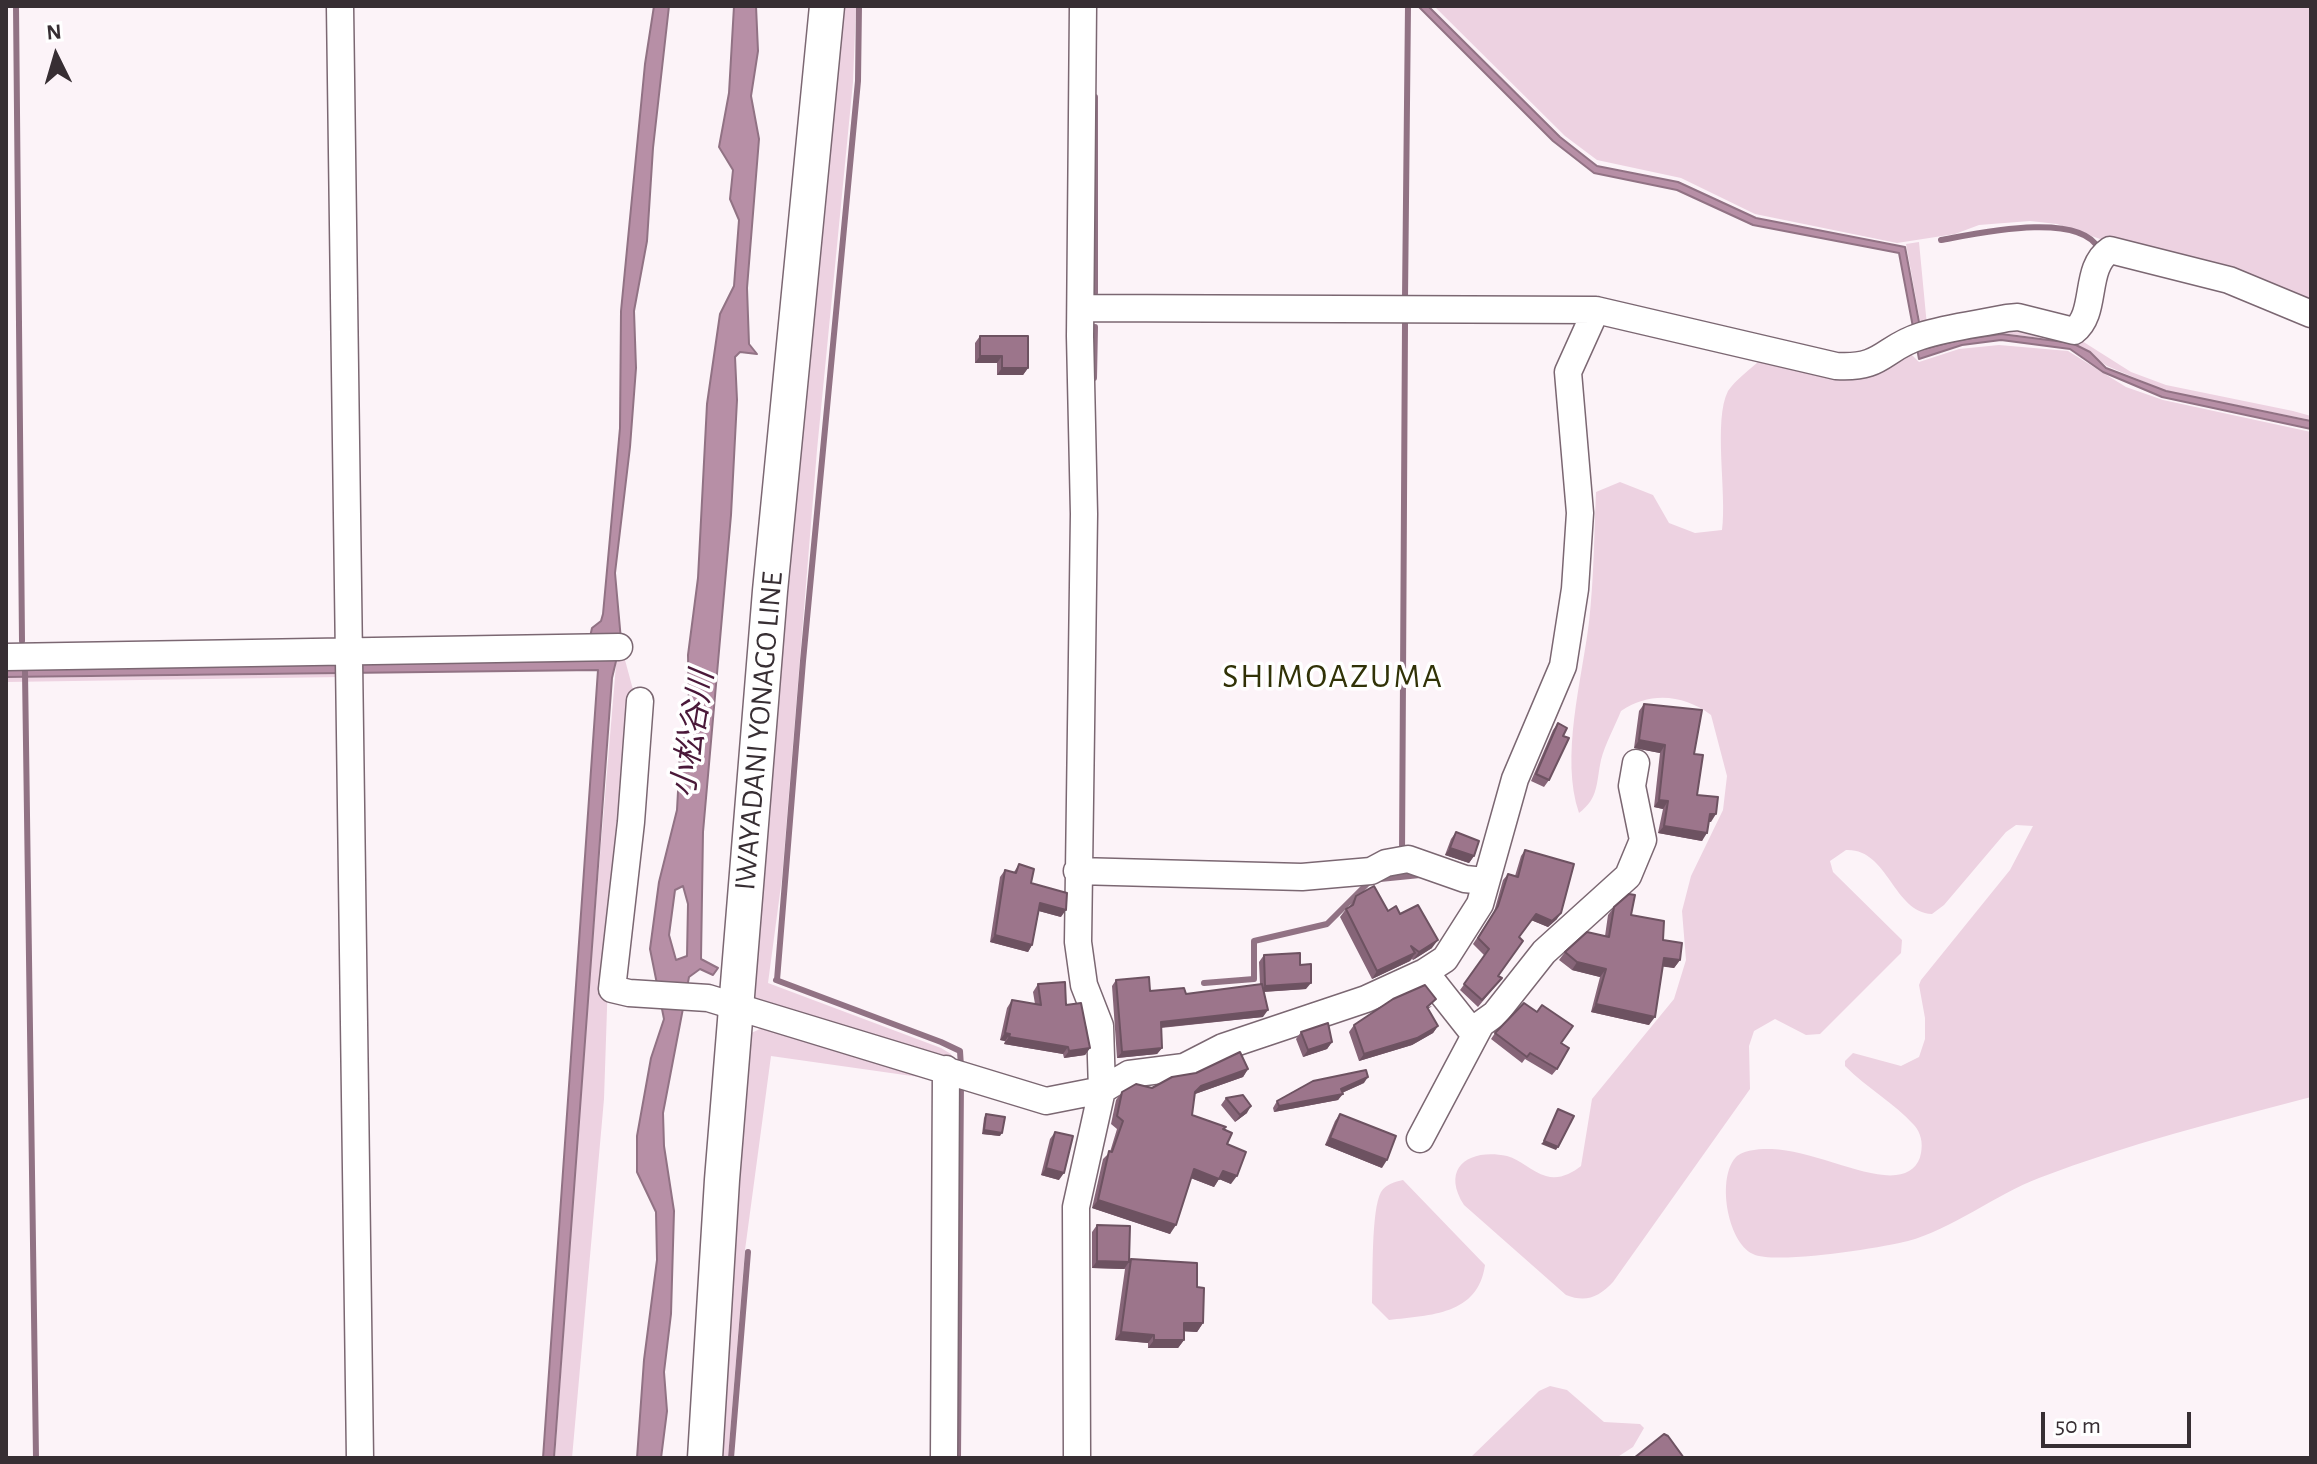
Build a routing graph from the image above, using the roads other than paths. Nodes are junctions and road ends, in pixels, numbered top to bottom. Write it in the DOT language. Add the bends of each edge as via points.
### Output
graph roads {
  1 [pos="340,6"];
  2 [pos="827,6"];
  3 [pos="1083,6"];
  4 [pos="1082,308"];
  5 [pos="1596,310"];
  6 [pos="2311,314"];
  7 [pos="619,647"];
  8 [pos="350,652"];
  9 [pos="6,657"];
  10 [pos="640,701"];
  11 [pos="1636,763"];
  12 [pos="1077,871"];
  13 [pos="1484,881"];
  14 [pos="1425,972"];
  15 [pos="722,1002"];
  16 [pos="1474,1034"];
  17 [pos="957,1072"];
  18 [pos="1102,1090"];
  19 [pos="1420,1139"];
  20 [pos="360,1458"];
  21 [pos="705,1458"];
  22 [pos="944,1458"];
  23 [pos="1077,1458"];
  1 -- 8 [label="street"];
  2 -- 15 [label="main road, IWAYADANI YONAGO LINE" via="770,591"];
  3 -- 4 [label="street"];
  4 -- 5 [label="street"];
  4 -- 12 [label="street"];
  5 -- 6 [label="street" via="1836,366 1867,366 1916,338 2018,317 2077,330 2099,262 2110,250 2229,280"];
  5 -- 13 [label="street" via="1568,372 1580,513 1563,666 1515,779"];
  7 -- 8 [label="street"];
  8 -- 9 [label="street"];
  8 -- 20 [label="street"];
  10 -- 15 [label="street" via="612,989"];
  11 -- 16 [label="street" via="1632,786 1643,840 1628,876 1544,952"];
  12 -- 13 [label="street" via="1313,876 1371,871 1408,859"];
  12 -- 18 [label="street" via="1078,942 1084,985 1100,1026"];
  13 -- 14 [label="street" via="1480,904 1445,959"];
  14 -- 16 [label="street"];
  14 -- 18 [label="street" via="1366,999 1223,1047 1184,1067 1129,1074"];
  15 -- 17 [label="street"];
  15 -- 21 [label="main road, IWAYADANI YONAGO LINE"];
  16 -- 19 [label="street"];
  17 -- 18 [label="street" via="1046,1101"];
  17 -- 22 [label="street"];
  18 -- 23 [label="street" via="1076,1207"];
}
